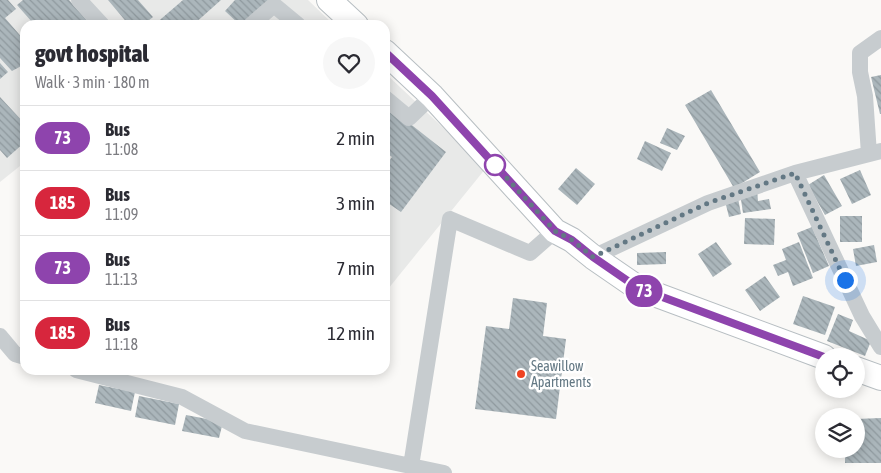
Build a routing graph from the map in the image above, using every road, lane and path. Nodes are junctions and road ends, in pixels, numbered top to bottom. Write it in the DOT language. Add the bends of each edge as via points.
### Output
graph roads {
  1 [pos="79,0"];
  2 [pos="329,0"];
  3 [pos="97,20"];
  4 [pos="257,20"];
  5 [pos="292,20"];
  6 [pos="351,20"];
  7 [pos="881,38"];
  8 [pos="390,57"];
  9 [pos="432,96"];
  10 [pos="390,102"];
  11 [pos="875,152"];
  12 [pos="795,173"];
  13 [pos="555,231"];
  14 [pos="593,257"];
  15 [pos="0,336"];
  16 [pos="881,347"];
  17 [pos="815,354"];
  18 [pos="20,356"];
  19 [pos="865,372"];
  20 [pos="96,375"];
  21 [pos="881,378"];
  22 [pos="411,466"];
  23 [pos="444,473"];
  1 -- 3 [label="street"];
  2 -- 6 [label="main road"];
  4 -- 5 [label="street" via="274,5"];
  7 -- 11 [label="street" via="860,53 860,72"];
  8 -- 9 [label="main road"];
  9 -- 10 [label="street" via="409,118"];
  9 -- 13 [label="main road"];
  11 -- 12 [label="street"];
  12 -- 14 [label="street" via="708,203"];
  12 -- 16 [label="street" via="862,316"];
  13 -- 14 [label="main road"];
  13 -- 22 [label="street" via="530,253 450,219"];
  14 -- 17 [label="main road" via="638,288"];
  15 -- 18 [label="street"];
  19 -- 21 [label="main road"];
  20 -- 22 [label="street" via="182,397 245,430"];
  22 -- 23 [label="street"];
}
